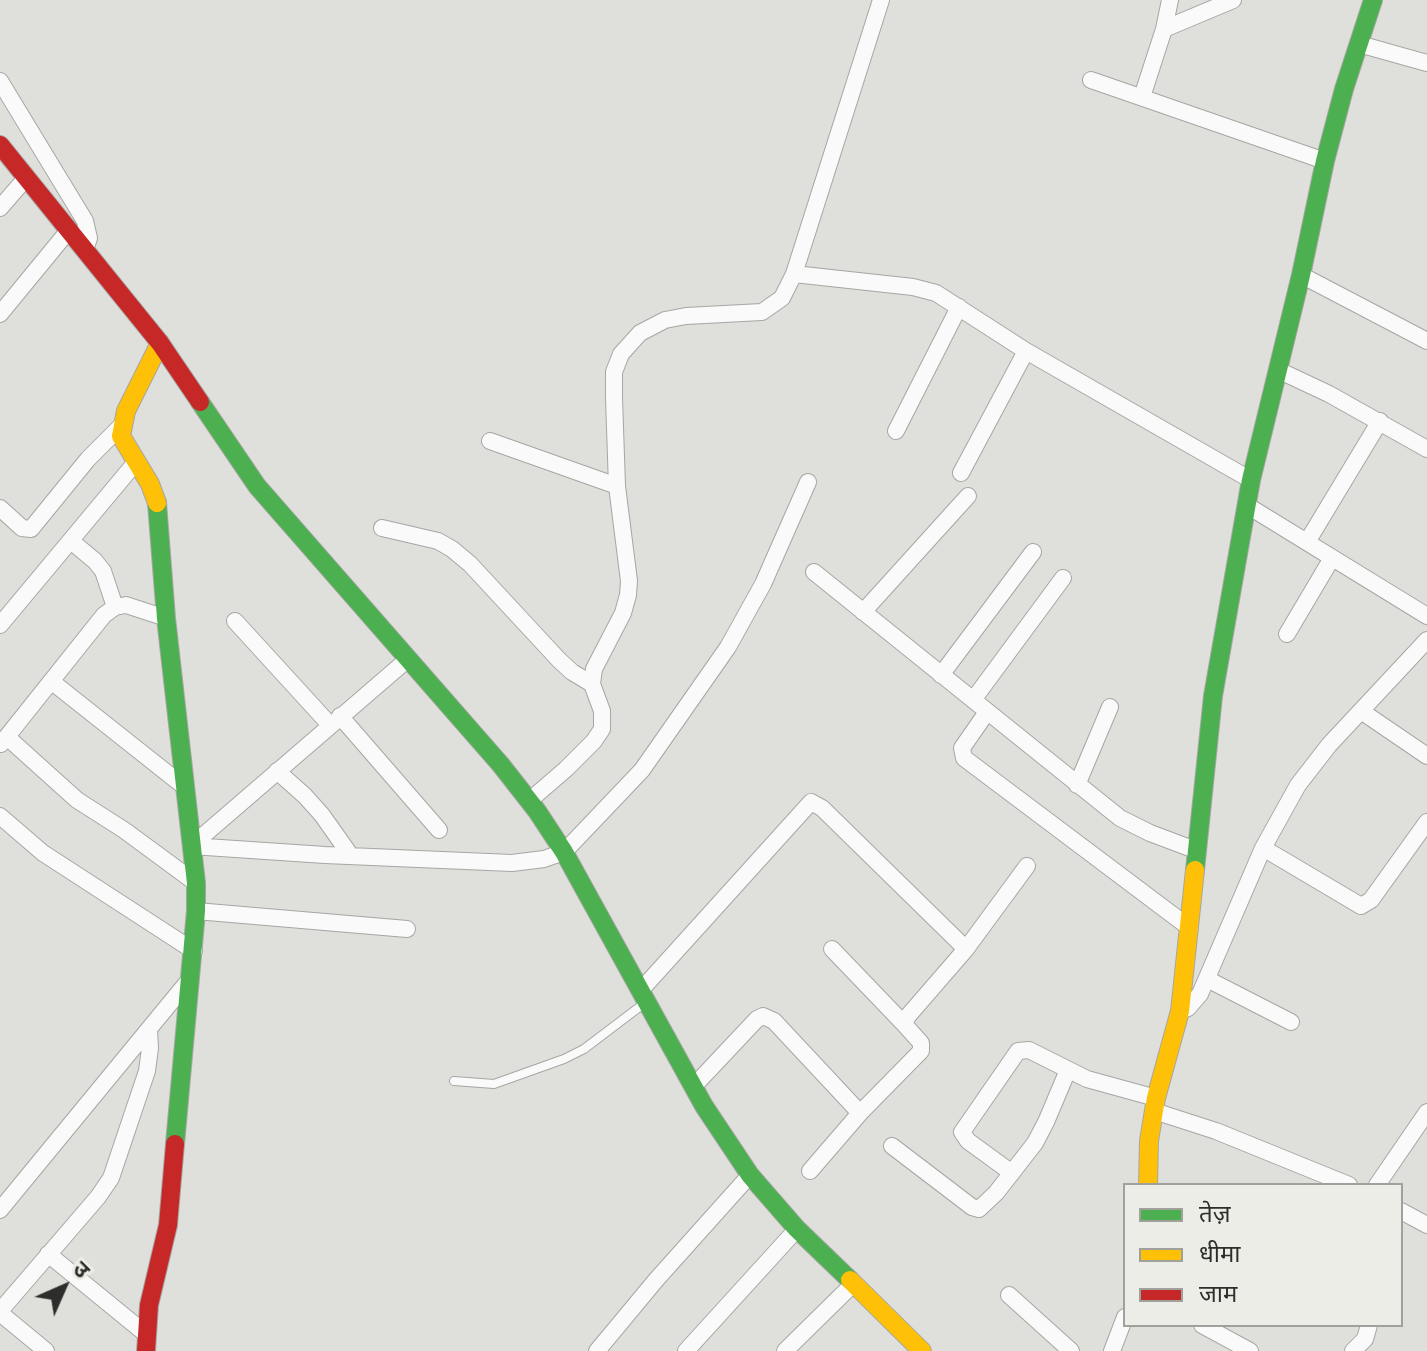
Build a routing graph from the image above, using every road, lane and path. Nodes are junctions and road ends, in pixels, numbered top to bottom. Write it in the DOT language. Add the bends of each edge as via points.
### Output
graph roads {
  1 [pos="881,0"];
  2 [pos="1170,0"];
  3 [pos="1233,0"];
  4 [pos="1373,0"];
  5 [pos="1164,29"];
  6 [pos="1359,44"];
  7 [pos="1427,63"];
  8 [pos="1091,80"];
  9 [pos="0,81"];
  10 [pos="1142,97"];
  11 [pos="1,148"];
  12 [pos="1325,161"];
  13 [pos="26,178"];
  14 [pos="0,208"];
  15 [pos="69,230"];
  16 [pos="85,250"];
  17 [pos="794,274"];
  18 [pos="1301,275"];
  19 [pos="959,307"];
  20 [pos="0,314"];
  21 [pos="1427,341"];
  22 [pos="160,343"];
  23 [pos="1026,351"];
  24 [pos="1278,370"];
  25 [pos="1380,421"];
  26 [pos="121,426"];
  27 [pos="896,431"];
  28 [pos="490,441"];
  29 [pos="1427,449"];
  30 [pos="136,462"];
  31 [pos="961,473"];
  32 [pos="1251,480"];
  33 [pos="808,482"];
  34 [pos="617,486"];
  35 [pos="968,496"];
  36 [pos="1248,506"];
  37 [pos="0,508"];
  38 [pos="382,528"];
  39 [pos="71,541"];
  40 [pos="1307,542"];
  41 [pos="1033,552"];
  42 [pos="1332,558"];
  43 [pos="814,572"];
  44 [pos="1063,578"];
  45 [pos="115,607"];
  46 [pos="863,612"];
  47 [pos="1427,616"];
  48 [pos="166,618"];
  49 [pos="235,621"];
  50 [pos="0,625"];
  51 [pos="1287,634"];
  52 [pos="1427,640"];
  53 [pos="408,659"];
  54 [pos="941,675"];
  55 [pos="51,681"];
  56 [pos="592,684"];
  57 [pos="973,700"];
  58 [pos="1110,707"];
  59 [pos="1361,711"];
  60 [pos="987,712"];
  61 [pos="335,720"];
  62 [pos="4,741"];
  63 [pos="1427,756"];
  64 [pos="277,771"];
  65 [pos="1077,785"];
  66 [pos="186,788"];
  67 [pos="529,801"];
  68 [pos="0,816"];
  69 [pos="439,830"];
  70 [pos="1424,833"];
  71 [pos="191,846"];
  72 [pos="1263,848"];
  73 [pos="1198,851"];
  74 [pos="564,852"];
  75 [pos="351,856"];
  76 [pos="1027,866"];
  77 [pos="196,883"];
  78 [pos="196,911"];
  79 [pos="1190,928"];
  80 [pos="407,929"];
  81 [pos="832,949"];
  82 [pos="966,949"];
  83 [pos="194,951"];
  84 [pos="191,978"];
  85 [pos="1207,979"];
  86 [pos="644,996"];
  87 [pos="1180,1011"];
  88 [pos="1291,1022"];
  89 [pos="904,1024"];
  90 [pos="149,1030"];
  91 [pos="1068,1070"];
  92 [pos="454,1081"];
  93 [pos="693,1087"];
  94 [pos="1155,1104"];
  95 [pos="1427,1112"];
  96 [pos="860,1113"];
  97 [pos="892,1146"];
  98 [pos="810,1171"];
  99 [pos="1012,1173"];
  100 [pos="750,1175"];
  101 [pos="1148,1183"];
  102 [pos="1344,1183"];
  103 [pos="1378,1183"];
  104 [pos="0,1210"];
  105 [pos="1403,1212"];
  106 [pos="1427,1225"];
  107 [pos="797,1229"];
  108 [pos="48,1254"];
  109 [pos="852,1285"];
  110 [pos="1009,1295"];
  111 [pos="0,1312"];
  112 [pos="1123,1322"];
  113 [pos="1206,1327"];
  114 [pos="1368,1327"];
  115 [pos="146,1342"];
  116 [pos="46,1351"];
  117 [pos="597,1351"];
  118 [pos="686,1351"];
  119 [pos="785,1351"];
  120 [pos="922,1351"];
  121 [pos="1071,1351"];
  122 [pos="1112,1351"];
  123 [pos="1250,1351"];
  124 [pos="1353,1351"];
  1 -- 17 [label="street"];
  2 -- 5 [label="street"];
  3 -- 5 [label="street"];
  4 -- 6 [label="street"];
  5 -- 10 [label="street"];
  6 -- 7 [label="street"];
  6 -- 12 [label="street"];
  8 -- 10 [label="street"];
  9 -- 16 [label="street" via="85,221"];
  10 -- 12 [label="street"];
  11 -- 13 [label="street"];
  12 -- 18 [label="street"];
  13 -- 14 [label="street"];
  13 -- 15 [label="street"];
  15 -- 16 [label="street"];
  15 -- 20 [label="street"];
  16 -- 22 [label="street"];
  17 -- 19 [label="street" via="924,288"];
  17 -- 34 [label="street" via="782,298 762,312 665,320 629,343 614,372"];
  18 -- 21 [label="street"];
  18 -- 24 [label="street"];
  19 -- 23 [label="street"];
  19 -- 27 [label="street"];
  22 -- 26 [label="street"];
  22 -- 53 [label="street" via="257,486"];
  23 -- 31 [label="street"];
  23 -- 32 [label="street"];
  24 -- 25 [label="street"];
  24 -- 32 [label="street"];
  25 -- 29 [label="street"];
  25 -- 40 [label="street"];
  26 -- 30 [label="street"];
  26 -- 37 [label="street" via="31,529 22,528"];
  28 -- 34 [label="street"];
  30 -- 39 [label="street"];
  30 -- 48 [label="street" via="157,501"];
  32 -- 36 [label="street"];
  33 -- 74 [label="street" via="763,584 728,647 642,770"];
  34 -- 56 [label="street" via="628,595"];
  35 -- 46 [label="street"];
  36 -- 40 [label="street"];
  36 -- 73 [label="street" via="1213,696"];
  38 -- 56 [label="street" via="452,549 565,666"];
  39 -- 45 [label="street" via="103,571"];
  39 -- 50 [label="street"];
  40 -- 42 [label="street"];
  41 -- 54 [label="street"];
  42 -- 47 [label="street"];
  42 -- 51 [label="street"];
  43 -- 46 [label="street"];
  44 -- 57 [label="street"];
  45 -- 48 [label="street" via="126,605"];
  45 -- 55 [label="street"];
  46 -- 54 [label="street"];
  48 -- 66 [label="street"];
  49 -- 61 [label="street"];
  52 -- 59 [label="street"];
  53 -- 61 [label="street"];
  53 -- 67 [label="street"];
  54 -- 57 [label="street"];
  55 -- 62 [label="street"];
  55 -- 66 [label="street"];
  56 -- 67 [label="street" via="602,729"];
  57 -- 60 [label="street"];
  58 -- 65 [label="street"];
  59 -- 63 [label="street"];
  59 -- 72 [label="street" via="1312,765"];
  60 -- 65 [label="street"];
  60 -- 79 [label="street" via="962,748 964,758"];
  61 -- 64 [label="street"];
  61 -- 69 [label="street"];
  62 -- 77 [label="street" via="77,800"];
  64 -- 71 [label="street"];
  64 -- 75 [label="street" via="322,815"];
  65 -- 73 [label="street" via="1134,826"];
  66 -- 71 [label="street"];
  67 -- 74 [label="street"];
  68 -- 83 [label="street" via="74,875"];
  70 -- 72 [label="street" via="1361,906"];
  71 -- 75 [label="street"];
  71 -- 77 [label="street"];
  72 -- 85 [label="street"];
  73 -- 79 [label="street"];
  74 -- 75 [label="street" via="512,863"];
  74 -- 86 [label="street"];
  76 -- 82 [label="street"];
  77 -- 78 [label="street"];
  78 -- 80 [label="street"];
  78 -- 83 [label="street"];
  79 -- 87 [label="street"];
  81 -- 89 [label="street"];
  82 -- 86 [label="street" via="811,802"];
  82 -- 89 [label="street"];
  83 -- 84 [label="street"];
  84 -- 90 [label="street"];
  84 -- 115 [label="street" via="168,1225"];
  85 -- 87 [label="street" via="1194,1002"];
  85 -- 88 [label="street"];
  86 -- 92 [label="lane" via="584,1049 564,1059 494,1084"];
  86 -- 93 [label="street"];
  87 -- 94 [label="street"];
  89 -- 96 [label="street" via="921,1043 921,1051"];
  90 -- 104 [label="street"];
  90 -- 108 [label="street" via="147,1071 111,1178"];
  91 -- 94 [label="street"];
  91 -- 99 [label="street" via="1046,1122"];
  91 -- 99 [label="street" via="1029,1050 1018,1051 963,1127 963,1137"];
  93 -- 96 [label="street" via="763,1016 774,1021"];
  93 -- 100 [label="street"];
  94 -- 101 [label="street"];
  94 -- 102 [label="street"];
  95 -- 103 [label="street"];
  96 -- 98 [label="street"];
  97 -- 99 [label="street" via="979,1209"];
  100 -- 107 [label="street"];
  100 -- 117 [label="street"];
  105 -- 106 [label="street"];
  107 -- 109 [label="street"];
  107 -- 118 [label="street"];
  108 -- 111 [label="street"];
  108 -- 115 [label="street"];
  109 -- 119 [label="street"];
  109 -- 120 [label="street"];
  110 -- 121 [label="street"];
  111 -- 116 [label="street"];
  112 -- 122 [label="street"];
  113 -- 123 [label="street"];
  114 -- 124 [label="street"];
}
